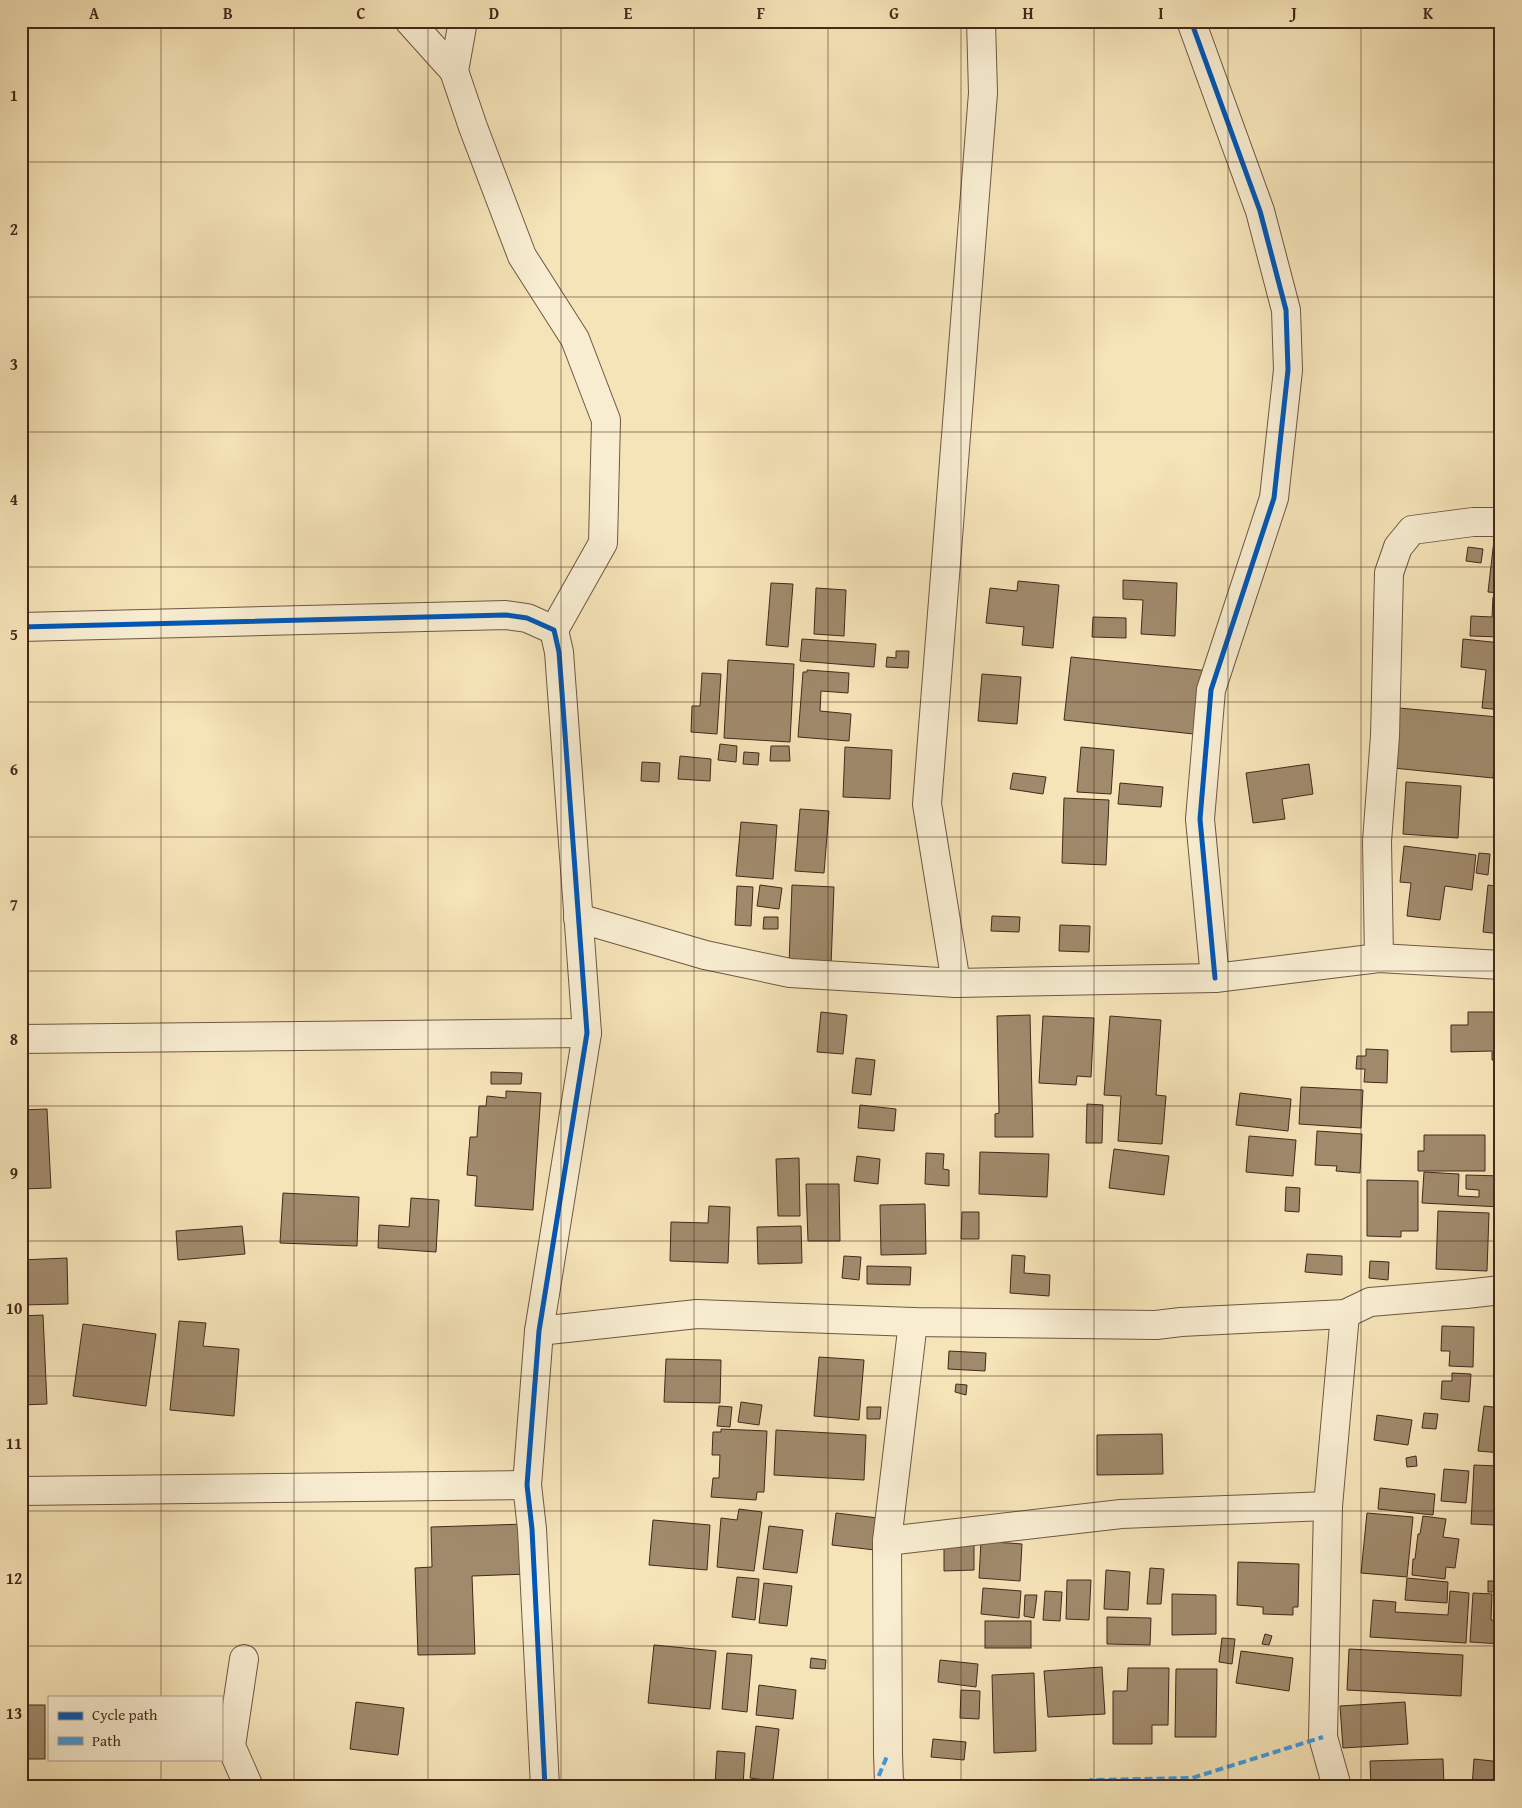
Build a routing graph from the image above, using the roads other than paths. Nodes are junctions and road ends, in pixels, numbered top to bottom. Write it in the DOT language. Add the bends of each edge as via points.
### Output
graph roads {
  1 [pos="409,21"];
  2 [pos="462,21"];
  3 [pos="981,21"];
  4 [pos="1191,21"];
  5 [pos="454,71"];
  6 [pos="1501,522"];
  7 [pos="21,627"];
  8 [pos="554,630"];
  9 [pos="578,918"];
  10 [pos="1379,958"];
  11 [pos="1501,965"];
  12 [pos="1215,978"];
  13 [pos="956,983"];
  14 [pos="587,1033"];
  15 [pos="21,1040"];
  16 [pos="1501,1290"];
  17 [pos="1345,1314"];
  18 [pos="913,1322"];
  19 [pos="539,1331"];
  20 [pos="527,1485"];
  21 [pos="21,1491"];
  22 [pos="1328,1506"];
  23 [pos="887,1541"];
  24 [pos="244,1659"];
  25 [pos="249,1787"];
  26 [pos="545,1787"];
  27 [pos="892,1787"];
  28 [pos="1337,1787"];
  1 -- 5 [label="street"];
  2 -- 5 [label="street"];
  3 -- 13 [label="street" via="983,93 927,804"];
  4 -- 12 [label="street" via="1260,211 1286,310 1288,370 1274,498 1211,690 1200,819"];
  5 -- 8 [label="street" via="522,256 575,339 606,420 603,543"];
  6 -- 10 [label="street" via="1473,522 1412,530 1398,547 1389,573 1385,736 1377,842"];
  7 -- 8 [label="street" via="506,616 527,618"];
  8 -- 9 [label="street" via="559,652"];
  9 -- 13 [label="street" via="706,955 790,973"];
  9 -- 14 [label="street"];
  10 -- 11 [label="street"];
  10 -- 12 [label="street"];
  12 -- 13 [label="street"];
  14 -- 15 [label="street"];
  14 -- 19 [label="street"];
  16 -- 17 [label="street" via="1370,1302"];
  17 -- 18 [label="street" via="1156,1325"];
  17 -- 22 [label="street"];
  18 -- 19 [label="street" via="697,1314"];
  18 -- 23 [label="street"];
  19 -- 20 [label="street"];
  20 -- 21 [label="street"];
  20 -- 26 [label="street"];
  22 -- 23 [label="street" via="1121,1514"];
  22 -- 28 [label="street" via="1323,1737"];
  23 -- 27 [label="street" via="888,1754"];
  24 -- 25 [label="street" via="231,1746"];
}
